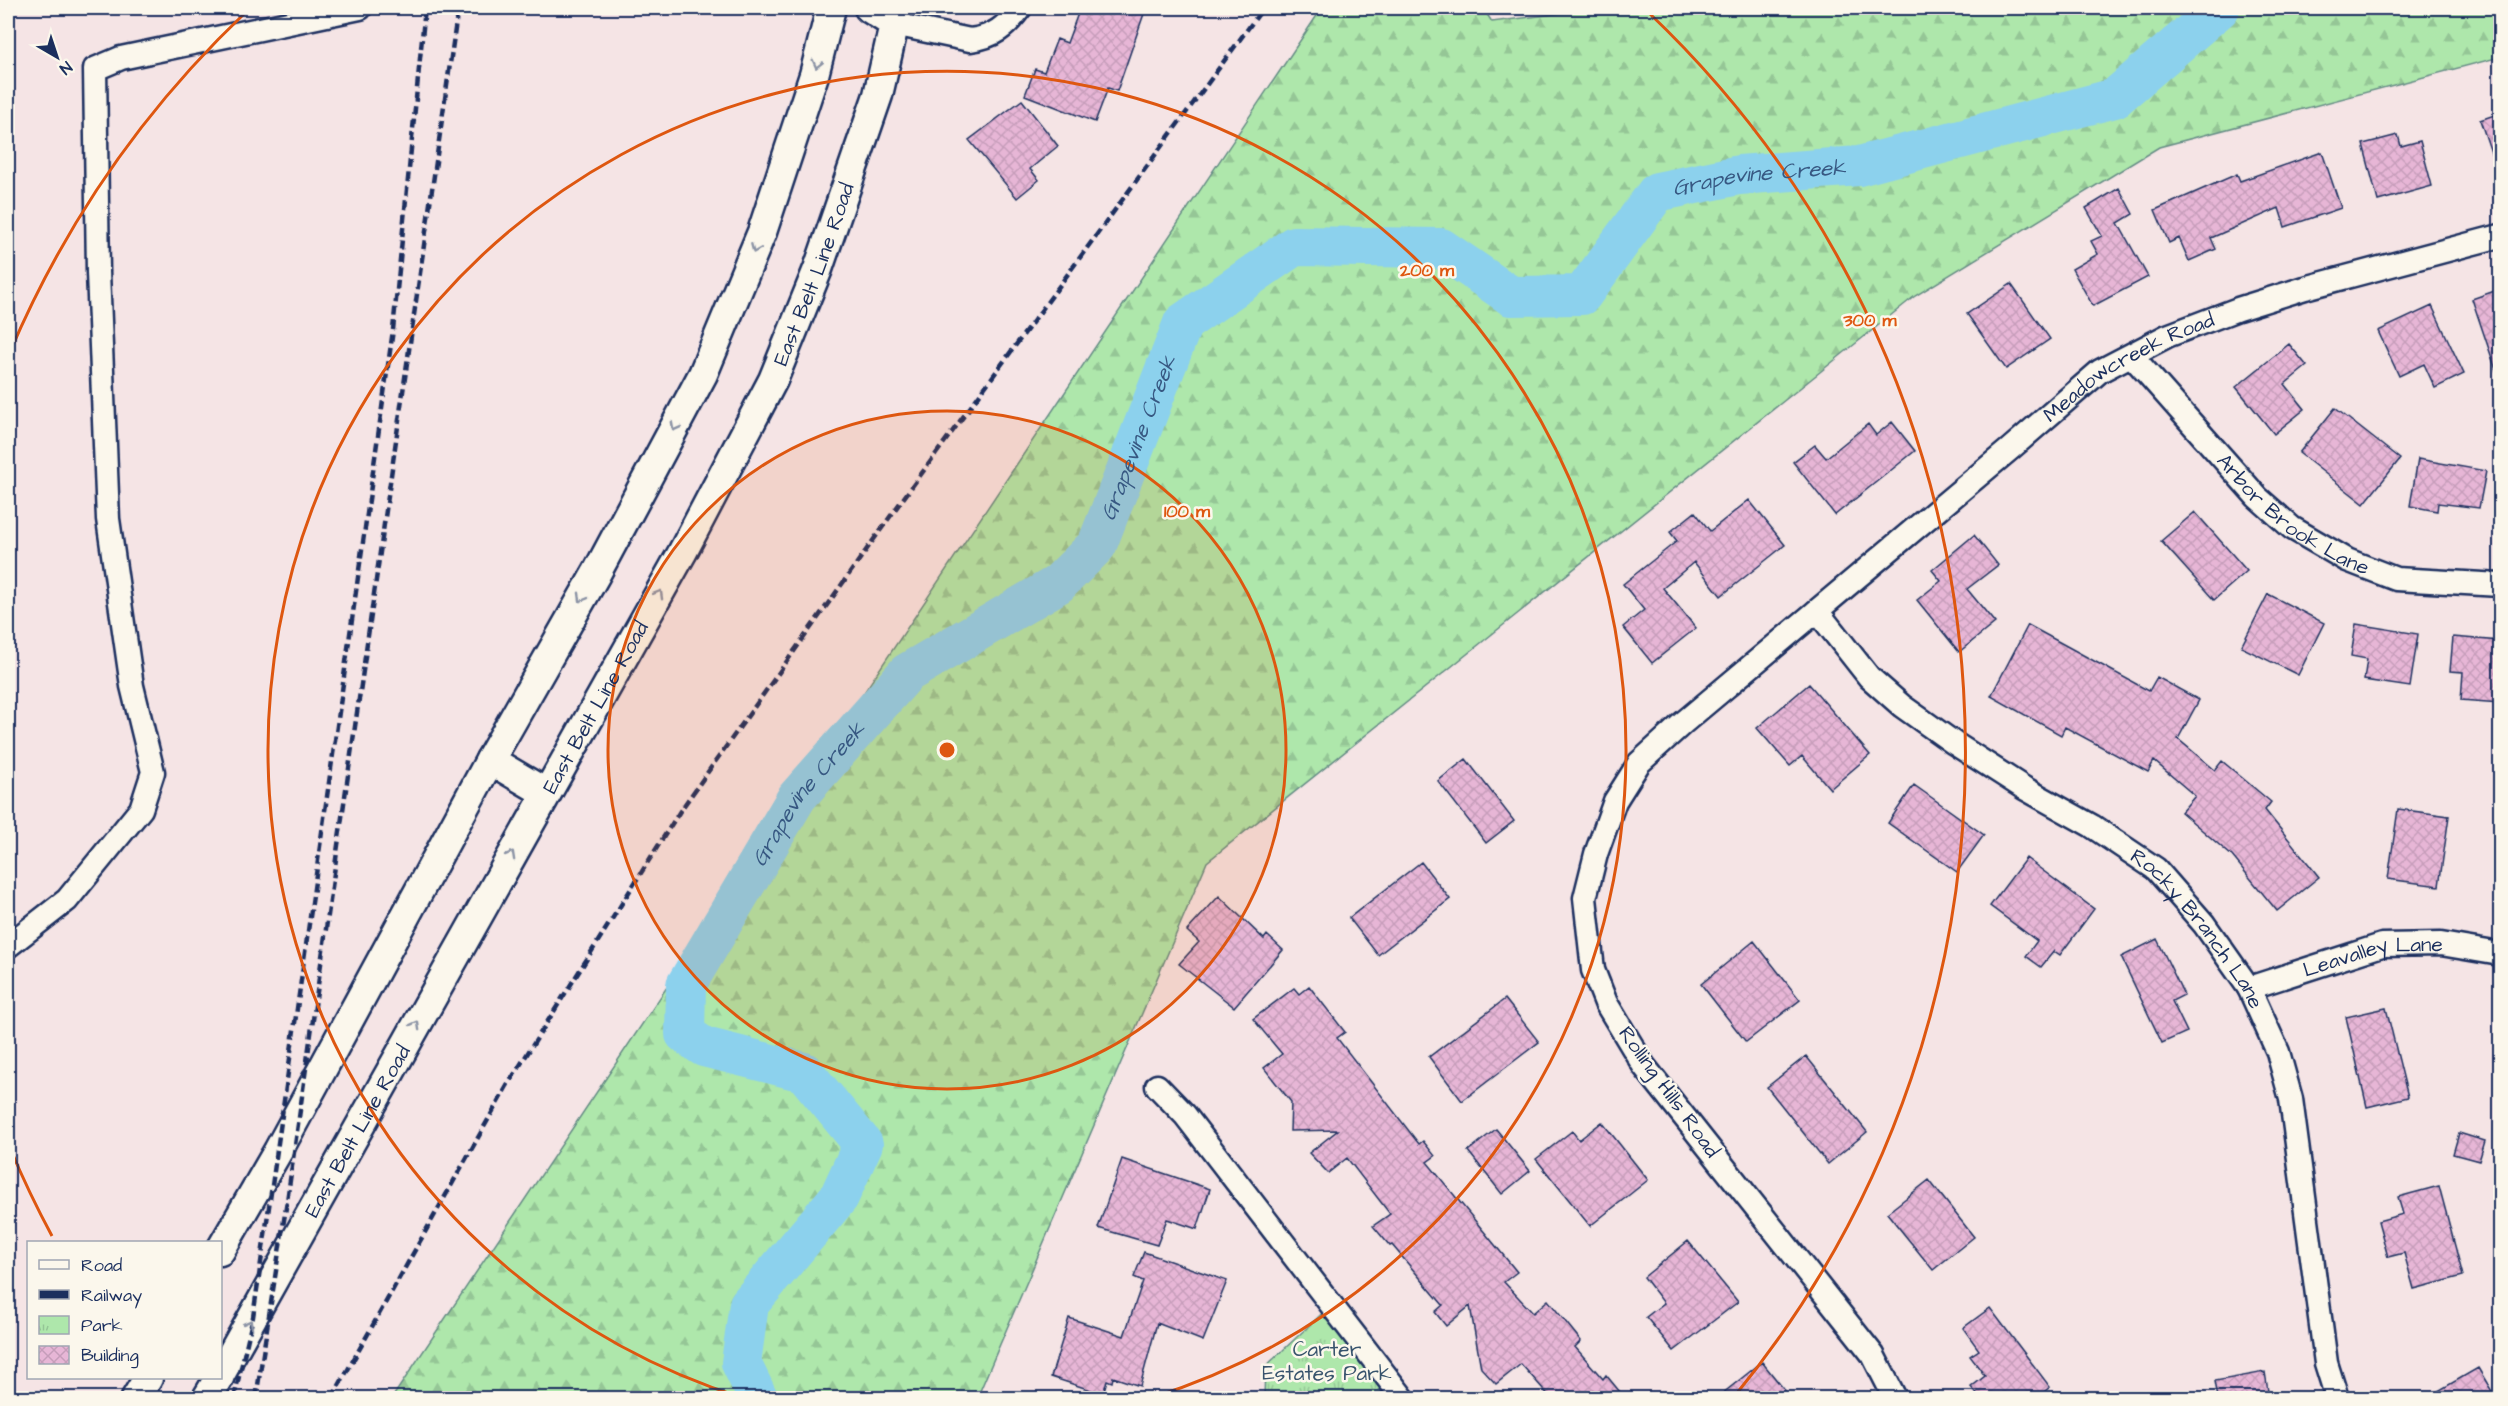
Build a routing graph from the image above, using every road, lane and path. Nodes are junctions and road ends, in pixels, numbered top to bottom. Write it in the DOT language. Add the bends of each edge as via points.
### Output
graph roads {
  1 [pos="360,8"];
  2 [pos="831,8"];
  3 [pos="869,8"];
  4 [pos="1020,8"];
  5 [pos="896,16"];
  6 [pos="2500,236"];
  7 [pos="2132,356"];
  8 [pos="2500,585"];
  9 [pos="1817,611"];
  10 [pos="489,760"];
  11 [pos="546,793"];
  12 [pos="8,946"];
  13 [pos="2500,954"];
  14 [pos="2249,988"];
  15 [pos="1157,1086"];
  16 [pos="222,1247"];
  17 [pos="222,1372"];
  18 [pos="147,1379"];
  19 [pos="218,1379"];
  20 [pos="136,1398"];
  21 [pos="207,1398"];
  22 [pos="1403,1398"];
  23 [pos="1895,1398"];
  24 [pos="2337,1398"];
  1 -- 12 [label="street" via="121,58 95,69 108,519 132,686 153,772 141,809 67,900"];
  2 -- 10 [label="main road, one-way" via="814,75 762,232 703,374 596,574"];
  3 -- 5 [label="main road"];
  4 -- 5 [label="street" via="1008,25 995,34 970,40"];
  11 -- 5 [label="main road, East Belt Line Road, one-way" via="682,553 773,380 818,269 878,95"];
  6 -- 7 [label="street, Meadowcreek Road" via="2238,309 2167,336"];
  7 -- 8 [label="street, Arbor Brook Lane" via="2257,497 2292,528 2347,560 2396,579"];
  7 -- 9 [label="street, Meadowcreek Road" via="2100,371"];
  9 -- 14 [label="street, Rocky Branch Lane" via="1869,677 1902,705 1954,743 2156,869 2204,924"];
  9 -- 23 [label="street, Rolling Hills Road" via="1639,763 1615,801 1585,898 1593,970 1606,1003 1644,1066 1873,1355"];
  10 -- 11 [label="main road"];
  10 -- 16 [label="main road"];
  17 -- 11 [label="main road, East Belt Line Road, one-way"];
  13 -- 14 [label="street, Leavalley Lane" via="2441,944 2382,945"];
  14 -- 24 [label="street, Rocky Branch Lane" via="2278,1052 2290,1099 2326,1363"];
  15 -- 22 [label="street" via="1185,1115"];
  18 -- 20 [label="main road"];
  19 -- 21 [label="main road, East Belt Line Road"];
}
